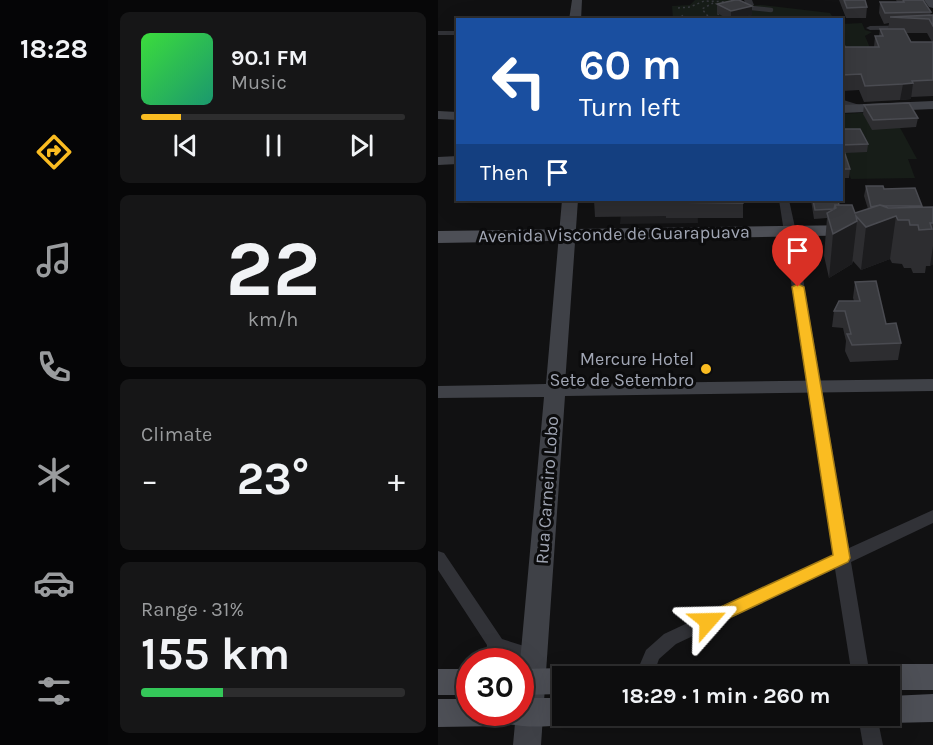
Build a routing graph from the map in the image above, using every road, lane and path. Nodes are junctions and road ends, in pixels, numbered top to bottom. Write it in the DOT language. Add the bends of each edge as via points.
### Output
graph roads {
  1 [pos="577,0"];
  2 [pos="698,0"];
  3 [pos="711,0"];
  4 [pos="929,0"];
  5 [pos="717,1"];
  6 [pos="714,2"];
  7 [pos="732,2"];
  8 [pos="749,2"];
  9 [pos="698,4"];
  10 [pos="933,5"];
  11 [pos="678,8"];
  12 [pos="722,8"];
  13 [pos="771,10"];
  14 [pos="682,15"];
  15 [pos="575,18"];
  16 [pos="683,18"];
  17 [pos="709,18"];
  18 [pos="721,18"];
  19 [pos="933,27"];
  20 [pos="870,28"];
  21 [pos="438,33"];
  22 [pos="456,33"];
  23 [pos="843,102"];
  24 [pos="933,105"];
  25 [pos="861,108"];
  26 [pos="843,109"];
  27 [pos="438,115"];
  28 [pos="456,116"];
  29 [pos="456,160"];
  30 [pos="438,161"];
  31 [pos="570,201"];
  32 [pos="784,201"];
  33 [pos="623,234"];
  34 [pos="874,236"];
  35 [pos="438,237"];
  36 [pos="790,237"];
  37 [pos="566,240"];
  38 [pos="656,245"];
  39 [pos="438,247"];
  40 [pos="933,385"];
  41 [pos="815,387"];
  42 [pos="555,391"];
  43 [pos="438,392"];
  44 [pos="933,516"];
  45 [pos="438,557"];
  46 [pos="842,558"];
  47 [pos="492,648"];
  48 [pos="531,648"];
  49 [pos="648,666"];
  50 [pos="859,666"];
  51 [pos="534,674"];
  52 [pos="900,677"];
  53 [pos="933,677"];
  54 [pos="552,679"];
  55 [pos="438,682"];
  56 [pos="456,682"];
  57 [pos="933,708"];
  58 [pos="900,709"];
  59 [pos="534,712"];
  60 [pos="552,712"];
  61 [pos="438,713"];
  62 [pos="456,713"];
  63 [pos="522,726"];
  64 [pos="870,726"];
  65 [pos="528,745"];
  66 [pos="873,745"];
  1 -- 15 [label="street"];
  2 -- 9 [label="path"];
  3 -- 6 [label="path"];
  4 -- 10 [label="street"];
  5 -- 6 [label="path"];
  5 -- 7 [label="path"];
  6 -- 9 [label="path"];
  6 -- 17 [label="path" via="702,9"];
  8 -- 13 [label="lane" via="752,8"];
  9 -- 11 [label="path"];
  12 -- 18 [label="path" via="716,13"];
  14 -- 16 [label="path"];
  19 -- 20 [label="street"];
  21 -- 22 [label="street"];
  23 -- 25 [label="lane"];
  24 -- 25 [label="street"];
  25 -- 26 [label="street"];
  27 -- 28 [label="street"];
  29 -- 30 [label="street"];
  31 -- 37 [label="street, Rua Carneiro Lobo"];
  32 -- 36 [label="street"];
  33 -- 36 [label="main road, Avenida Visconde de Guarapuava"];
  33 -- 37 [label="main road, Avenida Visconde de Guarapuava"];
  33 -- 38 [label="main road"];
  34 -- 36 [label="main road, Avenida Visconde de Guarapuava"];
  35 -- 37 [label="main road, Avenida Visconde de Guarapuava"];
  36 -- 38 [label="main road, Avenida Visconde de Guarapuava"];
  36 -- 41 [label="street"];
  37 -- 38 [label="main road, Avenida Visconde de Guarapuava"];
  37 -- 39 [label="main road, Avenida Visconde de Guarapuava"];
  37 -- 42 [label="street, Rua Carneiro Lobo"];
  40 -- 41 [label="street"];
  41 -- 42 [label="street"];
  41 -- 46 [label="street"];
  42 -- 43 [label="street"];
  42 -- 48 [label="street, Rua Carneiro Lobo"];
  44 -- 46 [label="street"];
  45 -- 47 [label="street"];
  46 -- 49 [label="street" via="670,639 652,655"];
  46 -- 50 [label="street"];
  51 -- 54 [label="main road"];
  52 -- 53 [label="main road"];
  55 -- 56 [label="main road"];
  57 -- 58 [label="main road"];
  59 -- 60 [label="main road"];
  61 -- 62 [label="main road"];
  63 -- 65 [label="street, Rua Carneiro Lobo"];
  64 -- 66 [label="street"];
}
